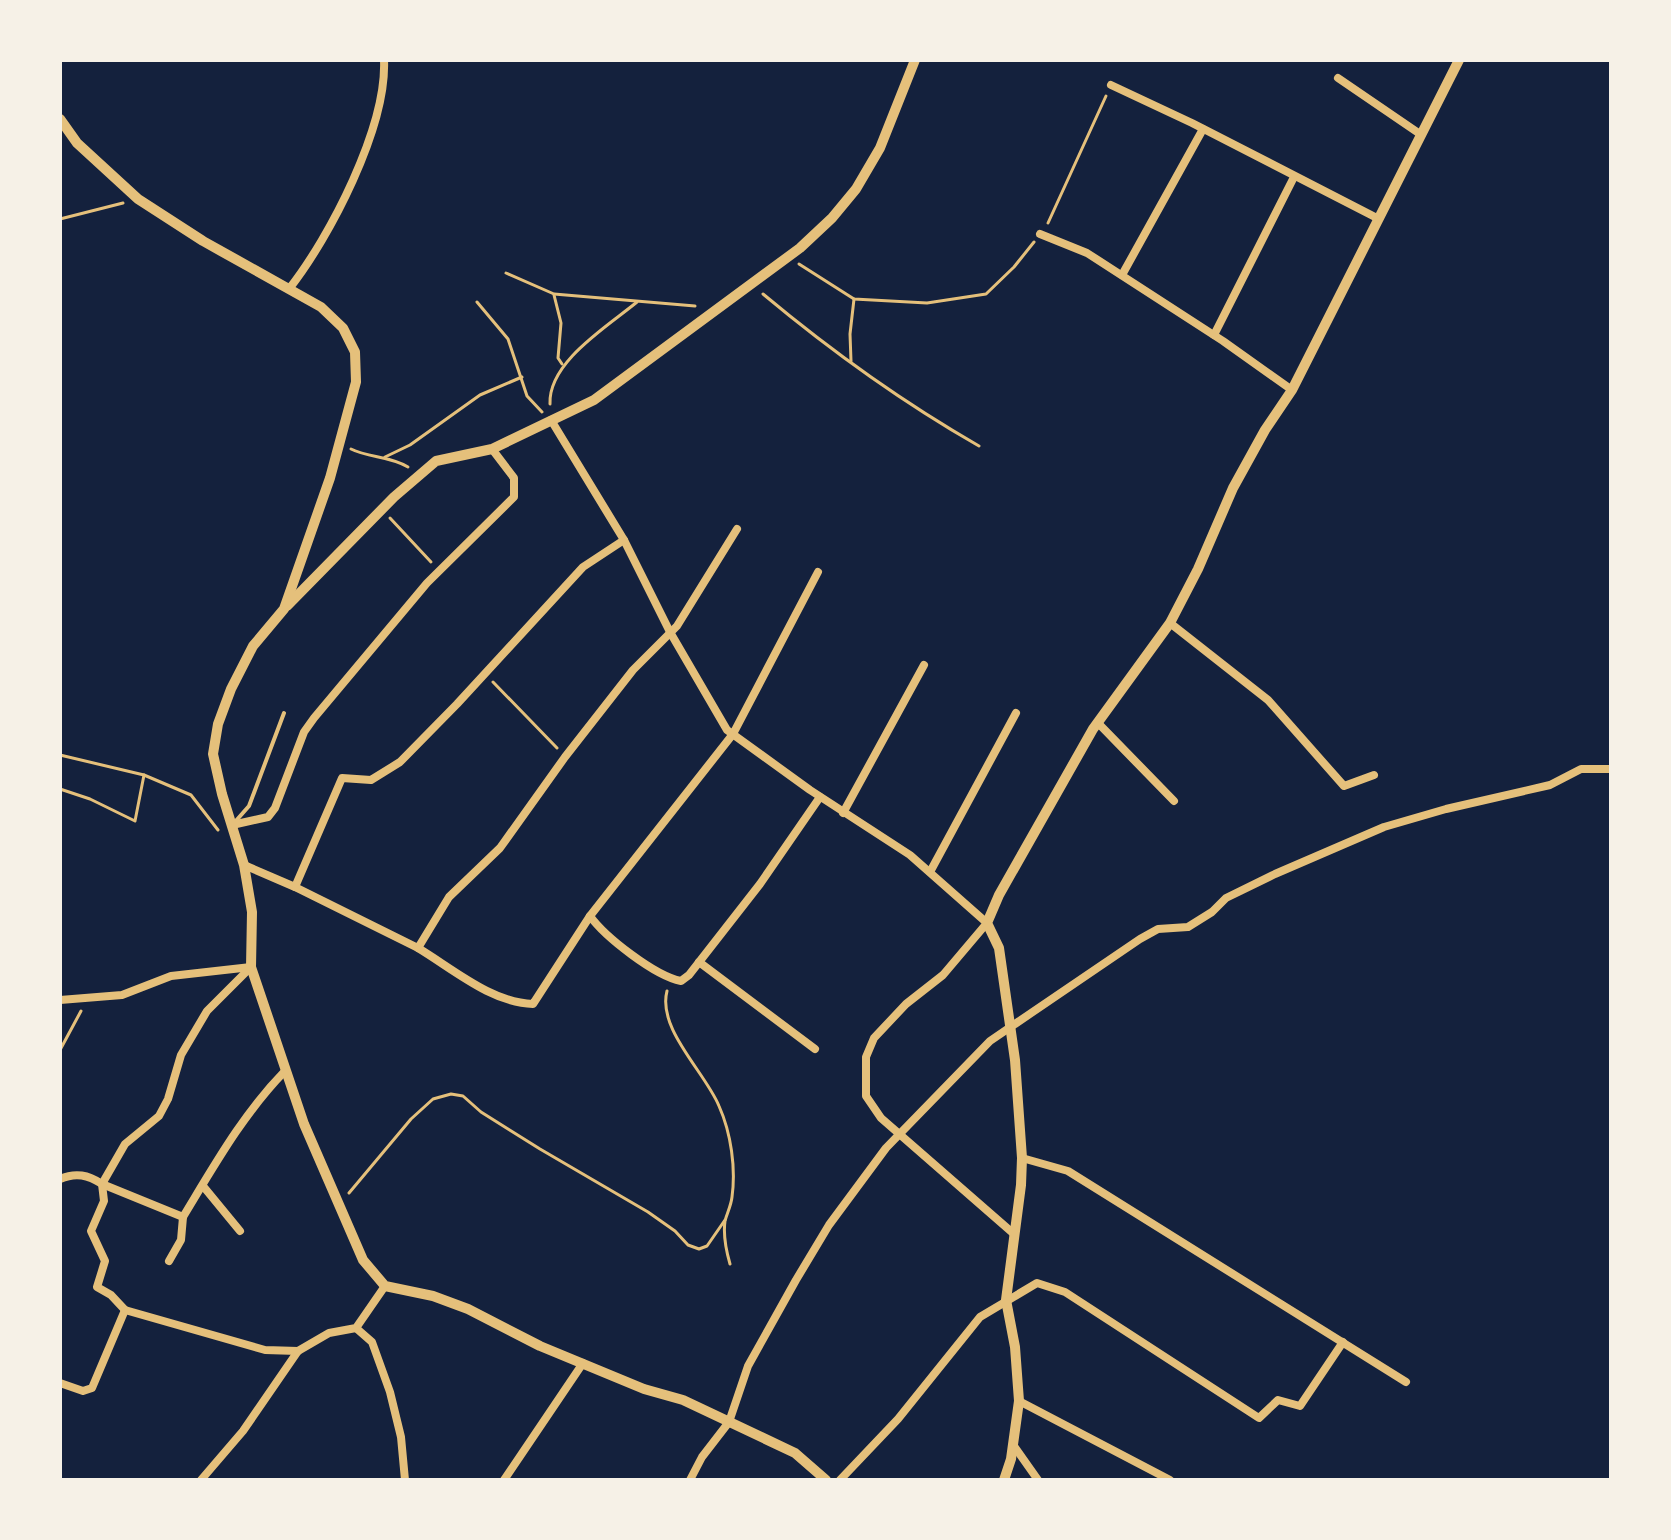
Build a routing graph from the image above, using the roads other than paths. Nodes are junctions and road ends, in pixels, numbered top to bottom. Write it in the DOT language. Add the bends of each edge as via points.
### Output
graph roads {
  1 [pos="384,60"];
  2 [pos="915,60"];
  3 [pos="1459,60"];
  4 [pos="1338,78"];
  5 [pos="1111,85"];
  6 [pos="60,119"];
  7 [pos="1203,129"];
  8 [pos="1420,134"];
  9 [pos="1294,177"];
  10 [pos="1377,218"];
  11 [pos="1040,234"];
  12 [pos="1122,275"];
  13 [pos="289,289"];
  14 [pos="1214,335"];
  15 [pos="1292,390"];
  16 [pos="551,420"];
  17 [pos="492,449"];
  18 [pos="737,529"];
  19 [pos="624,540"];
  20 [pos="818,572"];
  21 [pos="284,609"];
  22 [pos="1170,623"];
  23 [pos="670,632"];
  24 [pos="924,665"];
  25 [pos="284,713"];
  26 [pos="1016,713"];
  27 [pos="1098,723"];
  28 [pos="733,734"];
  29 [pos="1611,769"];
  30 [pos="1374,775"];
  31 [pos="820,797"];
  32 [pos="1174,801"];
  33 [pos="843,813"];
  34 [pos="232,825"];
  35 [pos="244,865"];
  36 [pos="930,872"];
  37 [pos="295,887"];
  38 [pos="590,916"];
  39 [pos="987,923"];
  40 [pos="418,948"];
  41 [pos="699,962"];
  42 [pos="251,967"];
  43 [pos="60,1000"];
  44 [pos="1010,1027"];
  45 [pos="815,1049"];
  46 [pos="285,1071"];
  47 [pos="899,1134"];
  48 [pos="1022,1158"];
  49 [pos="60,1179"];
  50 [pos="102,1184"];
  51 [pos="203,1186"];
  52 [pos="183,1217"];
  53 [pos="240,1231"];
  54 [pos="1014,1234"];
  55 [pos="169,1261"];
  56 [pos="385,1286"];
  57 [pos="1006,1300"];
  58 [pos="125,1310"];
  59 [pos="356,1328"];
  60 [pos="1343,1342"];
  61 [pos="298,1351"];
  62 [pos="583,1363"];
  63 [pos="1406,1382"];
  64 [pos="60,1383"];
  65 [pos="1019,1401"];
  66 [pos="729,1422"];
  67 [pos="1014,1446"];
  68 [pos="201,1480"];
  69 [pos="405,1480"];
  70 [pos="504,1480"];
  71 [pos="690,1480"];
  72 [pos="826,1480"];
  73 [pos="840,1480"];
  74 [pos="1004,1480"];
  75 [pos="1038,1480"];
  76 [pos="1170,1480"];
  1 -- 13 [label="street" via="385,80 366,147 312,260"];
  2 -- 16 [label="street" via="880,148 832,218 788,257 594,400"];
  3 -- 8 [label="street"];
  4 -- 8 [label="street"];
  5 -- 7 [label="street"];
  6 -- 13 [label="street" via="77,143 138,199"];
  7 -- 9 [label="street"];
  7 -- 12 [label="street"];
  8 -- 10 [label="street"];
  9 -- 10 [label="street"];
  9 -- 14 [label="street"];
  10 -- 15 [label="street"];
  11 -- 12 [label="street" via="1087,253"];
  12 -- 14 [label="street"];
  13 -- 21 [label="street" via="321,307 343,328 355,352 356,382 330,478"];
  14 -- 15 [label="street"];
  15 -- 22 [label="street" via="1233,488"];
  16 -- 17 [label="street"];
  16 -- 19 [label="street"];
  17 -- 21 [label="street" via="436,461"];
  17 -- 34 [label="street" via="514,478 514,497 439,570 304,732 268,817"];
  18 -- 23 [label="street"];
  19 -- 23 [label="street"];
  19 -- 37 [label="street" via="583,567 400,762 371,780 342,778"];
  20 -- 28 [label="street"];
  21 -- 34 [label="street" via="253,646 218,724 213,754"];
  22 -- 27 [label="street"];
  22 -- 30 [label="street" via="1268,700 1344,786"];
  23 -- 28 [label="street" via="720,722"];
  23 -- 40 [label="street" via="633,670 500,848 449,897"];
  24 -- 33 [label="street"];
  25 -- 34 [label="lane" via="249,806"];
  26 -- 36 [label="street"];
  27 -- 32 [label="street"];
  27 -- 39 [label="street"];
  28 -- 31 [label="street"];
  28 -- 38 [label="street"];
  29 -- 44 [label="street" via="1581,769 1550,785 1384,827 1226,898 1188,927 1158,929"];
  31 -- 33 [label="street"];
  31 -- 41 [label="street"];
  33 -- 36 [label="street"];
  34 -- 35 [label="street"];
  35 -- 37 [label="street"];
  35 -- 42 [label="street" via="252,912"];
  36 -- 39 [label="street"];
  37 -- 40 [label="street"];
  38 -- 40 [label="street" via="533,1004 497,996"];
  38 -- 41 [label="street" via="599,929 670,979 681,981"];
  39 -- 44 [label="street" via="999,948"];
  39 -- 47 [label="street" via="943,975 874,1038 866,1057 866,1096"];
  41 -- 45 [label="street"];
  42 -- 43 [label="street" via="171,976 122,995"];
  42 -- 46 [label="street"];
  42 -- 50 [label="street" via="207,1011 181,1055 159,1116 125,1144"];
  44 -- 47 [label="street"];
  44 -- 48 [label="street"];
  46 -- 51 [label="street" via="234,1133"];
  46 -- 56 [label="street" via="363,1260"];
  47 -- 54 [label="street"];
  47 -- 66 [label="street" via="829,1225 796,1280 748,1366"];
  48 -- 54 [label="street"];
  48 -- 60 [label="street" via="1068,1171"];
  49 -- 50 [label="street" via="78,1175"];
  50 -- 52 [label="street"];
  50 -- 58 [label="street" via="104,1201 91,1231 105,1261 97,1287"];
  51 -- 52 [label="street"];
  51 -- 53 [label="street"];
  52 -- 55 [label="street" via="181,1240"];
  54 -- 57 [label="street"];
  56 -- 59 [label="street"];
  56 -- 62 [label="street" via="468,1309"];
  57 -- 60 [label="street" via="1037,1283 1065,1292 1259,1418 1278,1400 1300,1406"];
  57 -- 65 [label="street"];
  57 -- 73 [label="street" via="980,1317 898,1419"];
  58 -- 61 [label="street" via="265,1350"];
  58 -- 64 [label="street" via="92,1388 83,1391"];
  59 -- 61 [label="street" via="329,1333"];
  59 -- 69 [label="street" via="372,1342 390,1392"];
  60 -- 63 [label="street"];
  61 -- 68 [label="street" via="243,1431"];
  62 -- 66 [label="street"];
  62 -- 70 [label="street"];
  65 -- 67 [label="street"];
  65 -- 76 [label="street"];
  66 -- 71 [label="street"];
  66 -- 72 [label="street" via="795,1453"];
  67 -- 74 [label="street"];
  67 -- 75 [label="street"];
}
